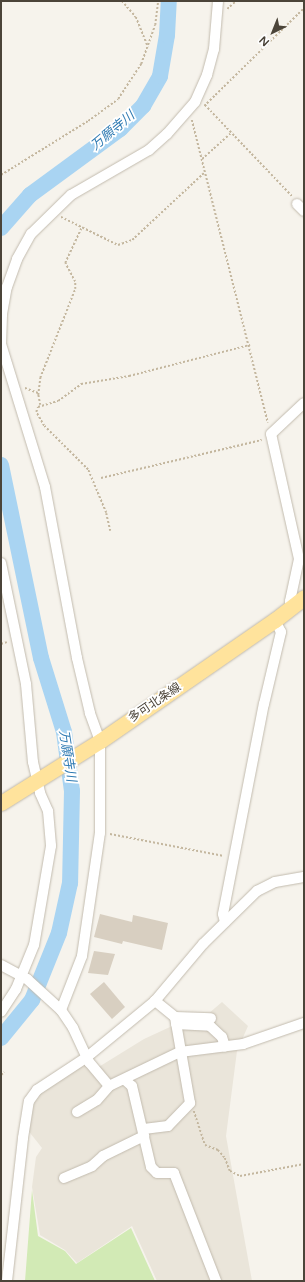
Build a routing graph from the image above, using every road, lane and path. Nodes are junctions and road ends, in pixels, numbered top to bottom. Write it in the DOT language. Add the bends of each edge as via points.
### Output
graph roads {
  1 [pos="122,1"];
  2 [pos="158,1"];
  3 [pos="218,1"];
  4 [pos="304,8"];
  5 [pos="148,47"];
  6 [pos="205,105"];
  7 [pos="200,109"];
  8 [pos="186,112"];
  9 [pos="232,132"];
  10 [pos="202,159"];
  11 [pos="205,172"];
  12 [pos="1,175"];
  13 [pos="301,208"];
  14 [pos="52,212"];
  15 [pos="82,227"];
  16 [pos="250,345"];
  17 [pos="304,403"];
  18 [pos="40,405"];
  19 [pos="272,436"];
  20 [pos="101,478"];
  21 [pos="110,531"];
  22 [pos="1,563"];
  23 [pos="304,597"];
  24 [pos="291,607"];
  25 [pos="275,620"];
  26 [pos="96,743"];
  27 [pos="39,778"];
  28 [pos="1,803"];
  29 [pos="100,833"];
  30 [pos="234,858"];
  31 [pos="304,877"];
  32 [pos="225,922"];
  33 [pos="1,965"];
  34 [pos="24,977"];
  35 [pos="155,1001"];
  36 [pos="58,1007"];
  37 [pos="1,1012"];
  38 [pos="211,1018"];
  39 [pos="176,1021"];
  40 [pos="304,1023"];
  41 [pos="225,1047"];
  42 [pos="180,1052"];
  43 [pos="87,1057"];
  44 [pos="4,1072"];
  45 [pos="1,1075"];
  46 [pos="125,1080"];
  47 [pos="109,1086"];
  48 [pos="190,1103"];
  49 [pos="77,1112"];
  50 [pos="144,1133"];
  51 [pos="304,1164"];
  52 [pos="64,1178"];
  53 [pos="7,1281"];
  54 [pos="216,1281"];
  1 -- 5 [label="path" via="136,17"];
  2 -- 5 [label="path"];
  3 -- 8 [label="street" via="214,49 207,75 194,102"];
  4 -- 6 [label="path"];
  5 -- 12 [label="path" via="138,71 118,99 88,121"];
  6 -- 7 [label="path"];
  6 -- 9 [label="path"];
  8 -- 10 [label="path" via="191,118"];
  8 -- 14 [label="street" via="149,150 71,194"];
  9 -- 10 [label="path"];
  9 -- 13 [label="path" via="284,185"];
  10 -- 11 [label="path"];
  11 -- 15 [label="path" via="132,240 118,245"];
  11 -- 16 [label="path"];
  14 -- 15 [label="path"];
  14 -- 26 [label="street" via="31,234 17,259 7,287 2,314 2,344 45,487 76,658"];
  15 -- 18 [label="path" via="65,263 75,282 75,289 40,378"];
  16 -- 18 [label="path" via="129,376 81,384 58,401"];
  16 -- 19 [label="path"];
  17 -- 19 [label="street"];
  18 -- 21 [label="path" via="36,412 44,426 88,470 106,513"];
  19 -- 20 [label="path"];
  19 -- 24 [label="street" via="299,559"];
  22 -- 27 [label="street" via="26,684"];
  23 -- 24 [label="main road, 多可北条線"];
  24 -- 25 [label="main road, 多可北条線"];
  25 -- 26 [label="main road, 多可北条線"];
  25 -- 30 [label="street" via="281,632"];
  26 -- 27 [label="main road, 多可北条線"];
  26 -- 29 [label="street"];
  27 -- 28 [label="main road, 多可北条線"];
  27 -- 34 [label="street" via="48,811 51,846 34,945"];
  29 -- 30 [label="path"];
  29 -- 36 [label="street" via="82,956"];
  30 -- 32 [label="street" via="222,914"];
  31 -- 32 [label="street" via="275,882 257,891"];
  32 -- 35 [label="street"];
  33 -- 34 [label="street"];
  34 -- 36 [label="street"];
  34 -- 37 [label="street"];
  35 -- 39 [label="street"];
  35 -- 43 [label="street"];
  36 -- 43 [label="street" via="73,1028"];
  38 -- 39 [label="street"];
  39 -- 41 [label="street" via="210,1026 222,1037"];
  39 -- 42 [label="street"];
  40 -- 41 [label="street" via="243,1044"];
  41 -- 42 [label="street"];
  42 -- 46 [label="street" via="136,1071"];
  42 -- 48 [label="street"];
  43 -- 47 [label="street"];
  43 -- 53 [label="street" via="37,1090 29,1101"];
  44 -- 45 [label="path"];
  46 -- 47 [label="street"];
  46 -- 50 [label="street" via="132,1086"];
  47 -- 49 [label="street" via="97,1100"];
  48 -- 50 [label="street" via="168,1126"];
  48 -- 51 [label="path" via="205,1145 218,1150 225,1158 230,1171 240,1176"];
  50 -- 52 [label="street" via="103,1156 92,1166"];
  50 -- 54 [label="street" via="151,1167 157,1173 174,1173"];
}
